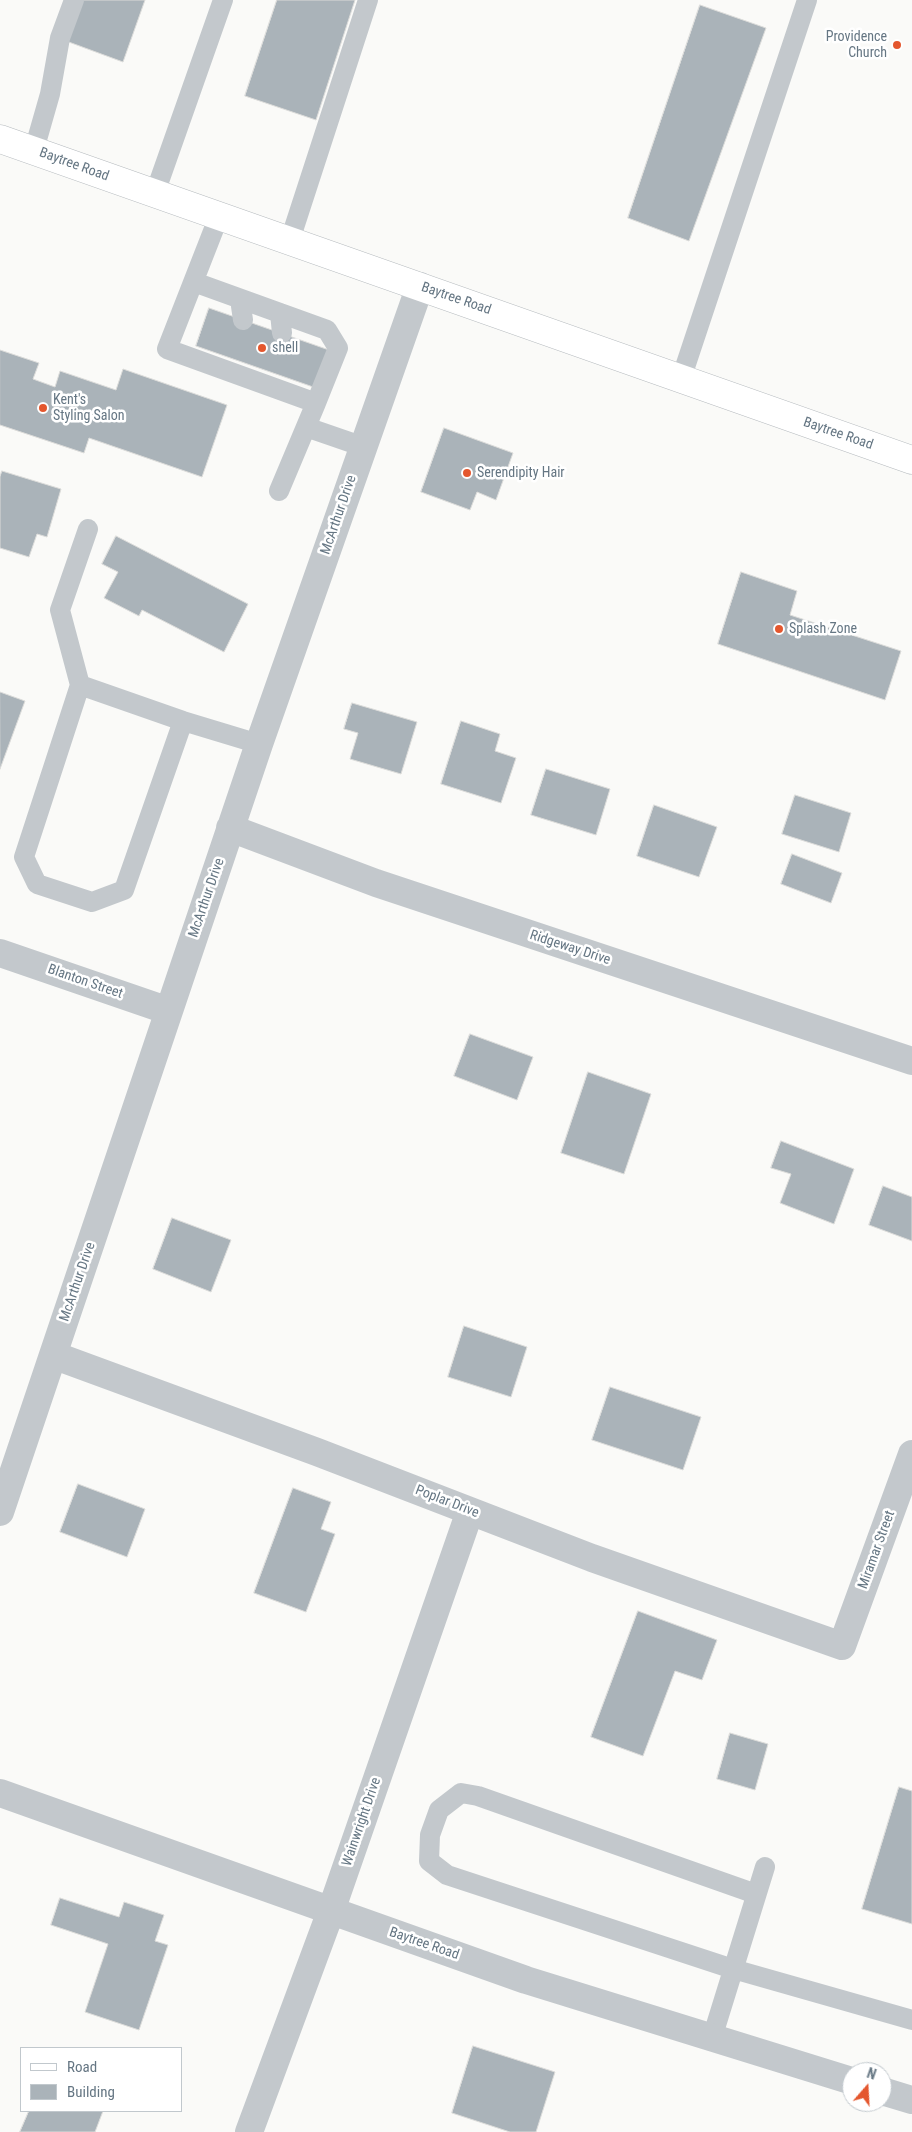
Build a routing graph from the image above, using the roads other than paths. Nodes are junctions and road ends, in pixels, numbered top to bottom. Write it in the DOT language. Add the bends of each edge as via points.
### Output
graph roads {
  1 [pos="74,0"];
  2 [pos="223,0"];
  3 [pos="368,0"];
  4 [pos="806,0"];
  5 [pos="0,138"];
  6 [pos="34,150"];
  7 [pos="155,193"];
  8 [pos="218,216"];
  9 [pos="290,240"];
  10 [pos="194,282"];
  11 [pos="420,286"];
  12 [pos="240,299"];
  13 [pos="280,313"];
  14 [pos="242,320"];
  15 [pos="282,333"];
  16 [pos="681,379"];
  17 [pos="316,403"];
  18 [pos="306,427"];
  19 [pos="364,446"];
  20 [pos="912,460"];
  21 [pos="279,491"];
  22 [pos="88,529"];
  23 [pos="80,685"];
  24 [pos="183,721"];
  25 [pos="259,744"];
  26 [pos="230,828"];
  27 [pos="0,953"];
  28 [pos="169,1011"];
  29 [pos="912,1061"];
  30 [pos="53,1355"];
  31 [pos="912,1454"];
  32 [pos="470,1511"];
  33 [pos="0,1512"];
  34 [pos="842,1646"];
  35 [pos="0,1792"];
  36 [pos="765,1867"];
  37 [pos="756,1894"];
  38 [pos="332,1911"];
  39 [pos="733,1969"];
  40 [pos="912,2020"];
  41 [pos="712,2038"];
  42 [pos="842,2078"];
  43 [pos="892,2094"];
  44 [pos="912,2100"];
  45 [pos="249,2132"];
  1 -- 6 [label="lane" via="60,38 50,94"];
  2 -- 7 [label="lane"];
  3 -- 9 [label="lane"];
  4 -- 16 [label="lane"];
  5 -- 6 [label="main road, Baytree Road"];
  6 -- 7 [label="main road, Baytree Road"];
  7 -- 8 [label="main road, Baytree Road"];
  8 -- 9 [label="main road, Baytree Road"];
  8 -- 10 [label="lane"];
  9 -- 11 [label="main road, Baytree Road"];
  10 -- 12 [label="lane"];
  10 -- 17 [label="lane" via="167,349 286,385"];
  11 -- 16 [label="main road, Baytree Road"];
  11 -- 19 [label="street, McArthur Drive"];
  12 -- 13 [label="lane"];
  12 -- 14 [label="lane"];
  13 -- 15 [label="lane"];
  13 -- 17 [label="lane" via="327,330 338,348"];
  16 -- 20 [label="main road, Baytree Road"];
  17 -- 18 [label="lane"];
  18 -- 19 [label="lane"];
  18 -- 21 [label="lane"];
  19 -- 25 [label="street, McArthur Drive"];
  22 -- 23 [label="lane" via="60,610"];
  23 -- 24 [label="lane"];
  23 -- 24 [label="lane" via="24,857 37,884 92,902 124,890"];
  24 -- 25 [label="lane"];
  25 -- 26 [label="street, McArthur Drive"];
  26 -- 28 [label="street, McArthur Drive"];
  26 -- 29 [label="street, Ridgeway Drive" via="376,883"];
  27 -- 28 [label="street, Blanton Street"];
  28 -- 30 [label="street, McArthur Drive"];
  30 -- 32 [label="street, Poplar Drive"];
  30 -- 33 [label="street, McArthur Drive"];
  31 -- 34 [label="street, Miramar Street"];
  32 -- 34 [label="street, Poplar Drive" via="592,1558"];
  32 -- 38 [label="street, Wainwright Drive"];
  35 -- 38 [label="street, Baytree Road"];
  36 -- 37 [label="lane"];
  37 -- 39 [label="lane"];
  37 -- 39 [label="lane" via="478,1796 461,1793 438,1810 430,1836 429,1861 447,1875"];
  38 -- 41 [label="street, Baytree Road" via="526,1980"];
  38 -- 45 [label="street, Wainwright Drive"];
  39 -- 40 [label="lane"];
  39 -- 41 [label="lane"];
  41 -- 42 [label="street, Baytree Road"];
  43 -- 44 [label="street"];
}
